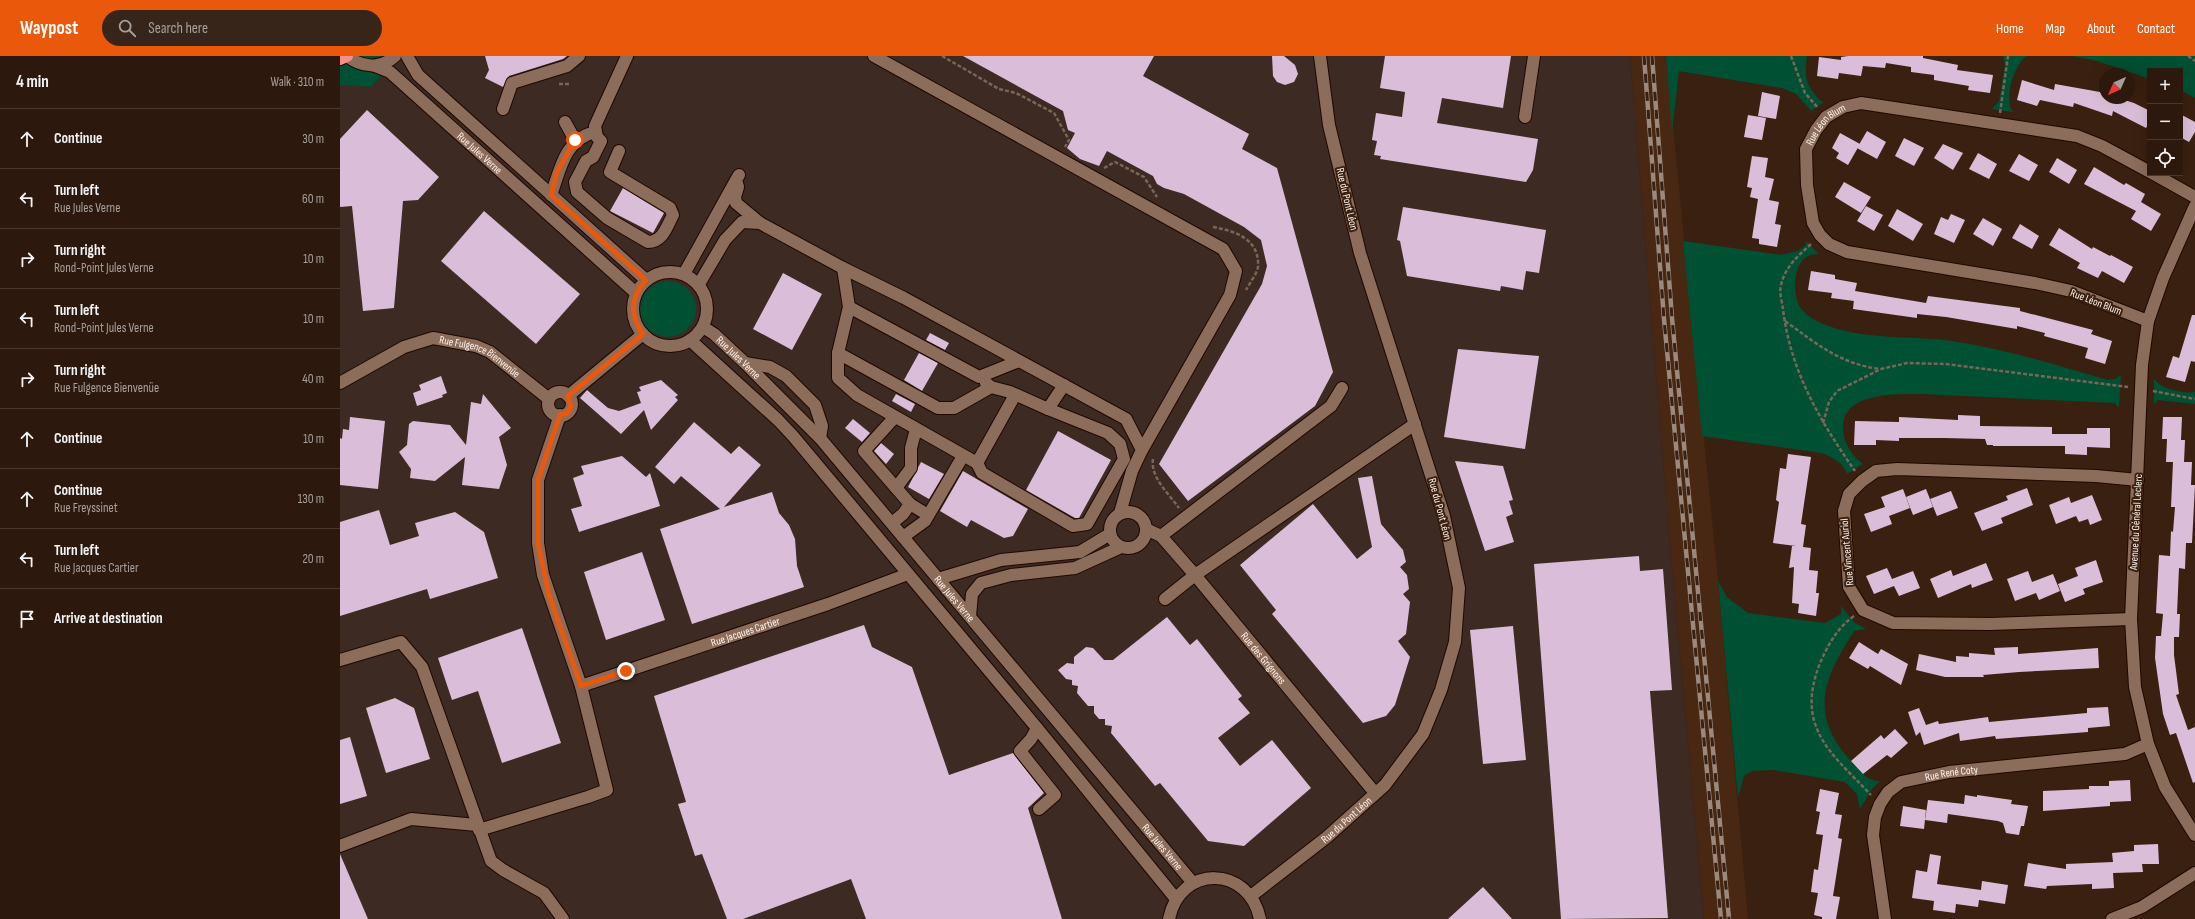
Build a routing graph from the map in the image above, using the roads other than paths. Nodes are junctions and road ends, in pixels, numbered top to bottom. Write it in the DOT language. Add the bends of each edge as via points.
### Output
graph roads {
  1 [pos="347,56"];
  2 [pos="394,56"];
  3 [pos="407,56"];
  4 [pos="579,56"];
  5 [pos="627,56"];
  6 [pos="874,56"];
  7 [pos="1320,56"];
  8 [pos="1534,56"];
  9 [pos="340,59"];
  10 [pos="374,66"];
  11 [pos="503,109"];
  12 [pos="1525,117"];
  13 [pos="565,122"];
  14 [pos="598,136"];
  15 [pos="575,140"];
  16 [pos="619,151"];
  17 [pos="2147,170"];
  18 [pos="2158,176"];
  19 [pos="551,195"];
  20 [pos="2195,196"];
  21 [pos="2195,206"];
  22 [pos="760,223"];
  23 [pos="843,268"];
  24 [pos="684,274"];
  25 [pos="646,280"];
  26 [pos="699,284"];
  27 [pos="636,293"];
  28 [pos="850,307"];
  29 [pos="2148,321"];
  30 [pos="703,327"];
  31 [pos="643,334"];
  32 [pos="690,340"];
  33 [pos="838,353"];
  34 [pos="1019,361"];
  35 [pos="745,363"];
  36 [pos="979,377"];
  37 [pos="340,383"];
  38 [pos="1064,385"];
  39 [pos="991,387"];
  40 [pos="1342,388"];
  41 [pos="1015,395"];
  42 [pos="568,396"];
  43 [pos="549,399"];
  44 [pos="1048,409"];
  45 [pos="560,415"];
  46 [pos="895,417"];
  47 [pos="1415,424"];
  48 [pos="916,429"];
  49 [pos="820,438"];
  50 [pos="1142,450"];
  51 [pos="963,456"];
  52 [pos="977,463"];
  53 [pos="2138,480"];
  54 [pos="896,488"];
  55 [pos="910,504"];
  56 [pos="1120,513"];
  57 [pos="928,515"];
  58 [pos="892,523"];
  59 [pos="1146,529"];
  60 [pos="1110,534"];
  61 [pos="1161,536"];
  62 [pos="903,537"];
  63 [pos="1121,547"];
  64 [pos="908,574"];
  65 [pos="1195,575"];
  66 [pos="938,579"];
  67 [pos="1165,599"];
  68 [pos="970,616"];
  69 [pos="2131,619"];
  70 [pos="340,660"];
  71 [pos="581,686"];
  72 [pos="1037,728"];
  73 [pos="2148,744"];
  74 [pos="1375,794"];
  75 [pos="1038,808"];
  76 [pos="478,827"];
  77 [pos="2195,835"];
  78 [pos="340,846"];
  79 [pos="2195,873"];
  80 [pos="1193,883"];
  81 [pos="1251,896"];
  82 [pos="1176,899"];
  83 [pos="563,919"];
  84 [pos="1169,919"];
  85 [pos="1260,919"];
  86 [pos="1885,919"];
  87 [pos="2112,919"];
  1 -- 9 [label="highway"];
  1 -- 10 [label="street, Rue Jules Verne" via="364,65"];
  2 -- 10 [label="street"];
  3 -- 19 [label="street, Rue Jules Verne" via="418,74"];
  4 -- 11 [label="street" via="567,66 512,83"];
  5 -- 14 [label="street" via="594,126"];
  6 -- 50 [label="street" via="1223,249 1236,271 1230,295"];
  7 -- 47 [label="street, Rue du Pont Léon" via="1329,124 1360,253"];
  8 -- 12 [label="street"];
  10 -- 27 [label="street, Rue Jules Verne" via="390,72"];
  13 -- 15 [label="street"];
  14 -- 15 [label="street"];
  14 -- 16 [label="street" via="592,157 586,162 575,182 577,192 607,218 648,242 655,242 673,215 670,208 610,172"];
  15 -- 19 [label="street" via="557,172"];
  17 -- 29 [label="street, Rue Léon Blum" via="2077,136 1861,103 1843,107 1826,117 1806,149 1807,185 1813,223 1820,236 1829,244 1847,252 2071,291"];
  18 -- 20 [label="street, Rue Léon Blum"];
  19 -- 25 [label="street, Rue Jules Verne"];
  21 -- 29 [label="street, Avenue du Général Leclerc" via="2163,278"];
  22 -- 23 [label="street"];
  22 -- 24 [label="street" via="736,203 738,177"];
  22 -- 26 [label="street" via="742,222 725,240"];
  23 -- 28 [label="street"];
  23 -- 34 [label="street"];
  24 -- 25 [label="street" via="664,272"];
  24 -- 26 [label="street"];
  25 -- 27 [label="street"];
  26 -- 30 [label="street" via="708,305"];
  27 -- 31 [label="street" via="633,315"];
  28 -- 33 [label="street"];
  28 -- 36 [label="street"];
  29 -- 53 [label="street, Avenue du Général Leclerc" via="2141,388"];
  30 -- 32 [label="street"];
  30 -- 35 [label="street, Rue Jules Verne"];
  31 -- 32 [label="street" via="651,341 665,345 680,345"];
  31 -- 42 [label="street"];
  32 -- 64 [label="street, Rue Jules Verne" via="778,420"];
  33 -- 39 [label="street" via="938,408 954,408"];
  33 -- 46 [label="street" via="838,378 857,395"];
  34 -- 36 [label="street"];
  34 -- 38 [label="street"];
  35 -- 49 [label="street, Rue Jules Verne"];
  35 -- 49 [label="street" via="770,367 786,376 814,405 822,426"];
  36 -- 39 [label="street"];
  37 -- 43 [label="street, Rue Fulgence Bienvenüe" via="404,347 433,338 476,346 490,352"];
  38 -- 44 [label="street"];
  38 -- 50 [label="street" via="1126,419"];
  39 -- 41 [label="street"];
  40 -- 61 [label="street" via="1331,406"];
  41 -- 44 [label="street"];
  41 -- 52 [label="street"];
  42 -- 43 [label="street" via="560,392 553,394"];
  42 -- 45 [label="street" via="571,407 567,413"];
  43 -- 45 [label="street" via="550,410"];
  44 -- 52 [label="street" via="1108,433 1120,444 1124,459 1087,524 1073,526 982,473"];
  45 -- 71 [label="street" via="538,480 538,543 549,595"];
  46 -- 48 [label="street"];
  46 -- 54 [label="street" via="864,451"];
  47 -- 65 [label="street"];
  47 -- 74 [label="street, Rue du Pont Léon" via="1444,516 1459,588 1455,642 1441,690 1423,734 1385,785"];
  48 -- 51 [label="street"];
  48 -- 54 [label="street" via="911,448 912,468"];
  49 -- 58 [label="street, Rue Jules Verne"];
  50 -- 56 [label="street" via="1132,471"];
  51 -- 52 [label="street"];
  51 -- 57 [label="street"];
  53 -- 69 [label="street, Avenue du Général Leclerc"];
  53 -- 69 [label="street, Rue Vincent Auriol" via="2088,475 1897,469 1876,471 1849,494 1844,511 1849,587 1863,610 1893,623 1990,624"];
  54 -- 55 [label="street"];
  55 -- 57 [label="street"];
  55 -- 58 [label="street"];
  56 -- 59 [label="street" via="1137,514 1142,518"];
  56 -- 60 [label="street" via="1112,522"];
  57 -- 62 [label="street"];
  58 -- 62 [label="street, Rue Jules Verne"];
  59 -- 61 [label="street, Rue des Grignons"];
  59 -- 63 [label="street" via="1146,535 1139,545 1133,548"];
  60 -- 63 [label="street"];
  60 -- 66 [label="street" via="1080,552 1001,560"];
  61 -- 65 [label="street, Rue des Grignons"];
  62 -- 66 [label="street, Rue Jules Verne"];
  63 -- 68 [label="street" via="1075,568 1011,574 981,583 972,594"];
  64 -- 71 [label="street, Rue Jacques Cartier" via="828,604"];
  64 -- 72 [label="street, Rue Jules Verne"];
  65 -- 67 [label="street"];
  65 -- 74 [label="street, Rue des Grignons"];
  66 -- 68 [label="street, Rue Jules Verne"];
  68 -- 80 [label="street, Rue Jules Verne"];
  69 -- 73 [label="street, Avenue du Général Leclerc" via="2134,688"];
  70 -- 76 [label="street" via="401,642 422,667"];
  71 -- 76 [label="street" via="607,790"];
  72 -- 75 [label="street" via="1020,751 1054,795"];
  72 -- 82 [label="street, Rue Jules Verne"];
  73 -- 77 [label="street, Avenue du Général Leclerc" via="2165,786"];
  73 -- 86 [label="street, Rue René Coty" via="2125,754 1949,772 1901,782 1888,792 1875,817 1873,835"];
  74 -- 81 [label="street, Rue du Pont Léon" via="1327,837"];
  76 -- 78 [label="street" via="411,819"];
  76 -- 83 [label="street" via="491,861 544,894"];
  79 -- 87 [label="street" via="2142,907"];
  80 -- 81 [label="street" via="1222,878 1233,882"];
  80 -- 82 [label="street"];
  81 -- 85 [label="street" via="1258,908"];
  82 -- 84 [label="street"];
}
